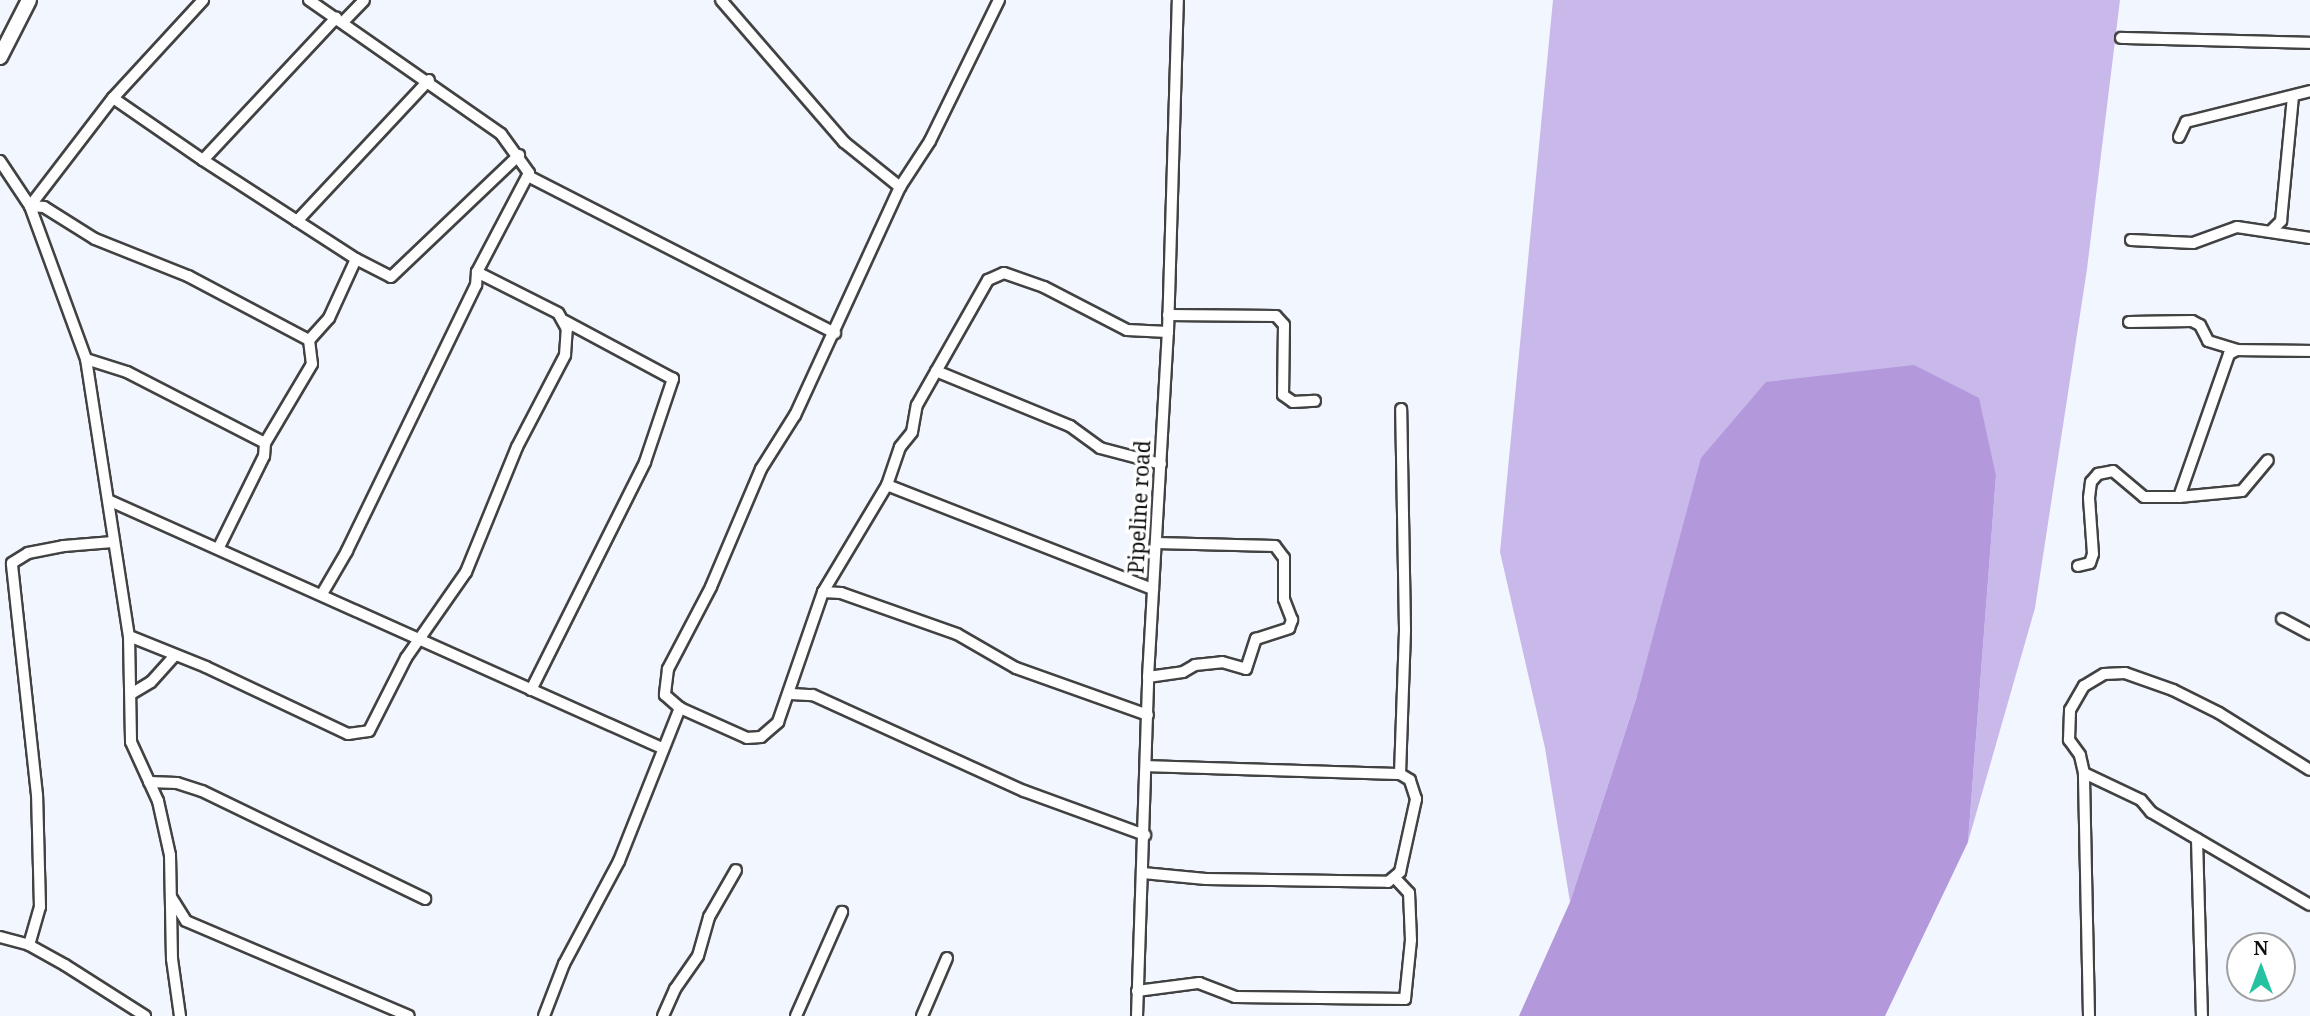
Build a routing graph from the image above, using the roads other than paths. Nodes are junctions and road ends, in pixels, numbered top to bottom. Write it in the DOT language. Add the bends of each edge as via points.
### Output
graph roads {
  1 [pos="29,0"];
  2 [pos="203,0"];
  3 [pos="309,0"];
  4 [pos="364,0"];
  5 [pos="721,0"];
  6 [pos="999,0"];
  7 [pos="1178,0"];
  8 [pos="340,20"];
  9 [pos="2121,38"];
  10 [pos="2310,43"];
  11 [pos="0,57"];
  12 [pos="429,80"];
  13 [pos="2310,91"];
  14 [pos="2293,97"];
  15 [pos="113,98"];
  16 [pos="2179,137"];
  17 [pos="519,155"];
  18 [pos="203,160"];
  19 [pos="0,161"];
  20 [pos="528,176"];
  21 [pos="900,187"];
  22 [pos="30,206"];
  23 [pos="297,221"];
  24 [pos="2270,232"];
  25 [pos="2310,238"];
  26 [pos="2131,240"];
  27 [pos="356,259"];
  28 [pos="477,272"];
  29 [pos="1168,315"];
  30 [pos="565,321"];
  31 [pos="2129,321"];
  32 [pos="1168,332"];
  33 [pos="835,333"];
  34 [pos="309,340"];
  35 [pos="2237,350"];
  36 [pos="2310,351"];
  37 [pos="86,359"];
  38 [pos="936,371"];
  39 [pos="1315,401"];
  40 [pos="1401,408"];
  41 [pos="265,443"];
  42 [pos="2268,460"];
  43 [pos="1161,464"];
  44 [pos="887,485"];
  45 [pos="2179,497"];
  46 [pos="113,502"];
  47 [pos="114,542"];
  48 [pos="1156,543"];
  49 [pos="219,547"];
  50 [pos="2078,566"];
  51 [pos="1153,589"];
  52 [pos="823,592"];
  53 [pos="322,594"];
  54 [pos="2282,619"];
  55 [pos="2310,634"];
  56 [pos="129,636"];
  57 [pos="421,642"];
  58 [pos="175,655"];
  59 [pos="1148,677"];
  60 [pos="531,690"];
  61 [pos="131,694"];
  62 [pos="791,694"];
  63 [pos="680,708"];
  64 [pos="1148,715"];
  65 [pos="662,748"];
  66 [pos="1148,766"];
  67 [pos="2310,770"];
  68 [pos="2084,773"];
  69 [pos="1400,774"];
  70 [pos="149,782"];
  71 [pos="1145,835"];
  72 [pos="2197,839"];
  73 [pos="736,870"];
  74 [pos="1143,873"];
  75 [pos="1396,879"];
  76 [pos="170,895"];
  77 [pos="425,899"];
  78 [pos="2310,905"];
  79 [pos="842,912"];
  80 [pos="0,937"];
  81 [pos="29,945"];
  82 [pos="947,958"];
  83 [pos="1138,991"];
  84 [pos="145,1016"];
  85 [pos="180,1016"];
  86 [pos="409,1016"];
  87 [pos="544,1016"];
  88 [pos="663,1016"];
  89 [pos="796,1016"];
  90 [pos="922,1016"];
  91 [pos="1137,1016"];
  92 [pos="2088,1016"];
  93 [pos="2202,1016"];
  1 -- 11 [label="street"];
  2 -- 15 [label="street"];
  3 -- 8 [label="street"];
  4 -- 8 [label="street"];
  5 -- 21 [label="street" via="838,136"];
  6 -- 21 [label="street" via="930,141"];
  7 -- 29 [label="street, Pipeline road"];
  8 -- 12 [label="street"];
  8 -- 18 [label="street"];
  9 -- 10 [label="street"];
  12 -- 17 [label="street" via="501,134"];
  12 -- 23 [label="street"];
  13 -- 14 [label="street"];
  14 -- 16 [label="street" via="2186,122"];
  14 -- 24 [label="street" via="2281,221"];
  15 -- 18 [label="street"];
  15 -- 22 [label="street"];
  17 -- 20 [label="street"];
  17 -- 27 [label="street" via="391,277"];
  18 -- 23 [label="street"];
  19 -- 22 [label="street"];
  20 -- 28 [label="street"];
  20 -- 33 [label="street"];
  21 -- 33 [label="street"];
  22 -- 34 [label="street" via="44,207 94,239 188,276"];
  22 -- 37 [label="street"];
  23 -- 27 [label="street"];
  24 -- 25 [label="street"];
  24 -- 26 [label="street" via="2236,227 2193,243"];
  27 -- 34 [label="street" via="328,318"];
  28 -- 30 [label="street"];
  28 -- 53 [label="street" via="476,285 348,551"];
  29 -- 32 [label="street, Pipeline road"];
  29 -- 39 [label="street" via="1276,316 1283,325 1283,395 1293,402"];
  30 -- 57 [label="street" via="568,341 560,369 517,447 466,572"];
  30 -- 60 [label="street" via="673,379 645,462"];
  31 -- 35 [label="street" via="2192,321 2200,325 2208,341"];
  32 -- 38 [label="street" via="1127,330 1004,273 988,279 974,297"];
  32 -- 43 [label="street, Pipeline road"];
  33 -- 63 [label="street" via="795,415 761,469 711,586 668,669 665,695"];
  34 -- 41 [label="street" via="312,364"];
  35 -- 36 [label="street"];
  35 -- 45 [label="street" via="2229,354"];
  37 -- 41 [label="street" via="128,372"];
  37 -- 46 [label="street"];
  38 -- 43 [label="street" via="1070,426 1100,448"];
  38 -- 44 [label="street" via="917,405 912,432 900,447"];
  40 -- 69 [label="street" via="1405,629"];
  41 -- 49 [label="street" via="264,456"];
  42 -- 45 [label="street" via="2242,491"];
  43 -- 48 [label="street, Pipeline road"];
  44 -- 51 [label="street"];
  44 -- 52 [label="street"];
  45 -- 50 [label="street" via="2144,497 2113,471 2098,474 2091,482 2089,498 2093,554 2090,563"];
  46 -- 47 [label="street" via="109,512"];
  46 -- 49 [label="street"];
  47 -- 56 [label="street"];
  47 -- 81 [label="street" via="28,553 12,563 37,795 40,907"];
  48 -- 51 [label="street, Pipeline road"];
  48 -- 59 [label="street" via="1275,546 1284,558 1284,599 1292,620 1289,628 1256,639 1246,669 1222,662 1195,664 1183,672"];
  49 -- 53 [label="street"];
  51 -- 59 [label="street, Pipeline road"];
  52 -- 62 [label="street" via="801,648"];
  52 -- 64 [label="street" via="841,593 957,634 1016,668"];
  53 -- 57 [label="street"];
  54 -- 55 [label="street"];
  56 -- 58 [label="street"];
  56 -- 61 [label="street"];
  57 -- 58 [label="street" via="406,658 369,731 356,736"];
  57 -- 60 [label="street"];
  58 -- 61 [label="street" via="151,682"];
  59 -- 64 [label="street, Pipeline road"];
  60 -- 65 [label="street"];
  61 -- 70 [label="street" via="131,742"];
  62 -- 63 [label="street" via="778,722 754,738"];
  62 -- 71 [label="street" via="813,695 1024,791"];
  63 -- 65 [label="street"];
  64 -- 66 [label="street, Pipeline road"];
  65 -- 87 [label="street" via="619,861 564,964"];
  66 -- 69 [label="street"];
  66 -- 71 [label="street, Pipeline road"];
  67 -- 68 [label="street" via="2208,707 2125,673 2104,674 2084,686 2070,710 2069,740 2080,755"];
  68 -- 72 [label="street" via="2141,800 2151,812"];
  68 -- 92 [label="street"];
  69 -- 75 [label="street" via="1410,780 1416,799"];
  70 -- 76 [label="street" via="167,833"];
  70 -- 77 [label="street" via="177,783 202,791"];
  71 -- 74 [label="street, Pipeline road"];
  72 -- 78 [label="street"];
  72 -- 93 [label="street"];
  73 -- 88 [label="street" via="709,916 698,956"];
  74 -- 75 [label="street" via="1335,882"];
  74 -- 83 [label="street, Pipeline road"];
  75 -- 83 [label="street" via="1409,892 1411,940 1405,999 1235,998 1199,983"];
  76 -- 85 [label="street"];
  76 -- 86 [label="street" via="186,921"];
  79 -- 89 [label="street"];
  80 -- 81 [label="street"];
  81 -- 84 [label="street"];
  82 -- 90 [label="street"];
  83 -- 91 [label="street, Pipeline road"];
}
